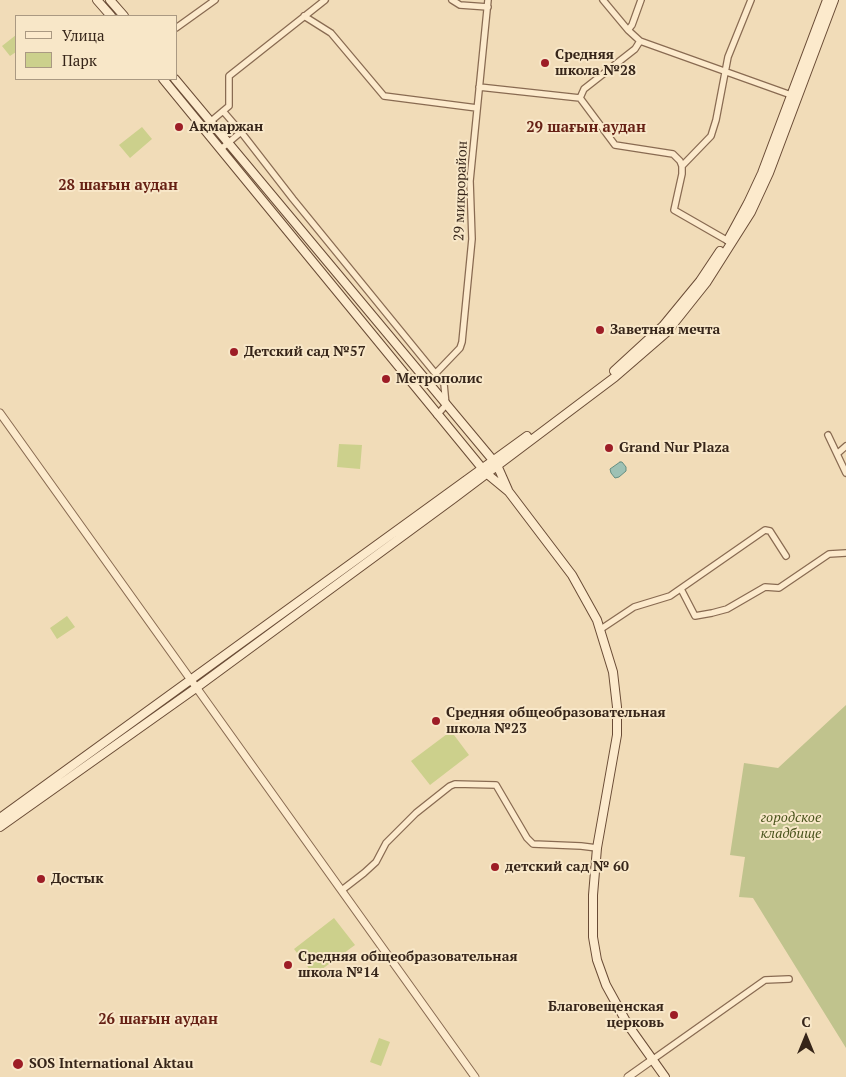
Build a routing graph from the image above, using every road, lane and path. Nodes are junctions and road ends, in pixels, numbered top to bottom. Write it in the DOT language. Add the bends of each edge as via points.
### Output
graph roads {
  1 [pos="97,0"];
  2 [pos="110,0"];
  3 [pos="215,0"];
  4 [pos="325,0"];
  5 [pos="452,0"];
  6 [pos="488,0"];
  7 [pos="603,0"];
  8 [pos="641,0"];
  9 [pos="750,0"];
  10 [pos="827,0"];
  11 [pos="834,0"];
  12 [pos="488,7"];
  13 [pos="110,15"];
  14 [pos="123,15"];
  15 [pos="304,16"];
  16 [pos="178,27"];
  17 [pos="628,30"];
  18 [pos="640,41"];
  19 [pos="724,72"];
  20 [pos="164,80"];
  21 [pos="177,80"];
  22 [pos="479,88"];
  23 [pos="794,96"];
  24 [pos="580,98"];
  25 [pos="477,108"];
  26 [pos="223,111"];
  27 [pos="210,122"];
  28 [pos="241,132"];
  29 [pos="228,144"];
  30 [pos="221,150"];
  31 [pos="682,166"];
  32 [pos="730,242"];
  33 [pos="436,373"];
  34 [pos="446,405"];
  35 [pos="0,412"];
  36 [pos="437,415"];
  37 [pos="828,435"];
  38 [pos="846,446"];
  39 [pos="837,454"];
  40 [pos="495,463"];
  41 [pos="484,470"];
  42 [pos="846,473"];
  43 [pos="508,492"];
  44 [pos="846,553"];
  45 [pos="786,556"];
  46 [pos="680,589"];
  47 [pos="600,628"];
  48 [pos="190,680"];
  49 [pos="196,688"];
  50 [pos="0,818"];
  51 [pos="0,828"];
  52 [pos="597,848"];
  53 [pos="342,890"];
  54 [pos="790,979"];
  55 [pos="652,1060"];
  56 [pos="475,1077"];
  57 [pos="628,1077"];
  58 [pos="665,1077"];
  1 -- 13 [label="main road"];
  2 -- 14 [label="main road"];
  3 -- 16 [label="street"];
  4 -- 15 [label="street"];
  5 -- 12 [label="street"];
  6 -- 12 [label="street, 29 микрорайон"];
  7 -- 17 [label="street"];
  8 -- 17 [label="street"];
  9 -- 19 [label="street"];
  10 -- 23 [label="main road"];
  11 -- 23 [label="main road"];
  12 -- 22 [label="street, 29 микрорайон"];
  15 -- 25 [label="street" via="331,33 384,96"];
  15 -- 26 [label="street" via="229,76 229,106"];
  17 -- 18 [label="street"];
  18 -- 19 [label="street"];
  18 -- 24 [label="street" via="584,88"];
  19 -- 23 [label="street"];
  19 -- 31 [label="street" via="711,136"];
  20 -- 30 [label="main road"];
  21 -- 27 [label="main road"];
  22 -- 24 [label="street"];
  22 -- 25 [label="street, 29 микрорайон"];
  23 -- 32 [label="main road"];
  24 -- 31 [label="street" via="615,145 673,154"];
  25 -- 33 [label="street, 29 микрорайон" via="470,181 471,247 462,342"];
  26 -- 27 [label="street"];
  26 -- 28 [label="street"];
  27 -- 29 [label="main road"];
  28 -- 29 [label="street"];
  28 -- 33 [label="street"];
  29 -- 30 [label="street"];
  29 -- 34 [label="main road"];
  30 -- 36 [label="main road"];
  31 -- 32 [label="street" via="674,210"];
  32 -- 40 [label="main road" via="663,326 591,392"];
  33 -- 34 [label="street" via="444,384"];
  34 -- 36 [label="street"];
  34 -- 40 [label="main road"];
  35 -- 48 [label="street"];
  36 -- 41 [label="main road"];
  37 -- 39 [label="street"];
  38 -- 39 [label="street"];
  39 -- 42 [label="street"];
  40 -- 41 [label="main road"];
  40 -- 43 [label="main road"];
  41 -- 43 [label="main road"];
  41 -- 48 [label="main road"];
  41 -- 49 [label="main road" via="446,504"];
  43 -- 47 [label="main road" via="572,575"];
  44 -- 46 [label="street" via="829,554 779,588 765,587 720,611 695,616"];
  45 -- 46 [label="street" via="770,531 765,530"];
  46 -- 47 [label="street" via="670,596 634,607"];
  47 -- 52 [label="main road" via="613,672 617,735"];
  48 -- 49 [label="street"];
  48 -- 50 [label="main road"];
  49 -- 51 [label="main road"];
  49 -- 53 [label="street"];
  52 -- 53 [label="street" via="533,844 496,785 455,784 410,818 386,843 376,862"];
  52 -- 55 [label="main road" via="593,937 597,960 606,985"];
  53 -- 56 [label="street"];
  54 -- 55 [label="street" via="765,980"];
  55 -- 57 [label="street"];
  55 -- 58 [label="main road"];
}
